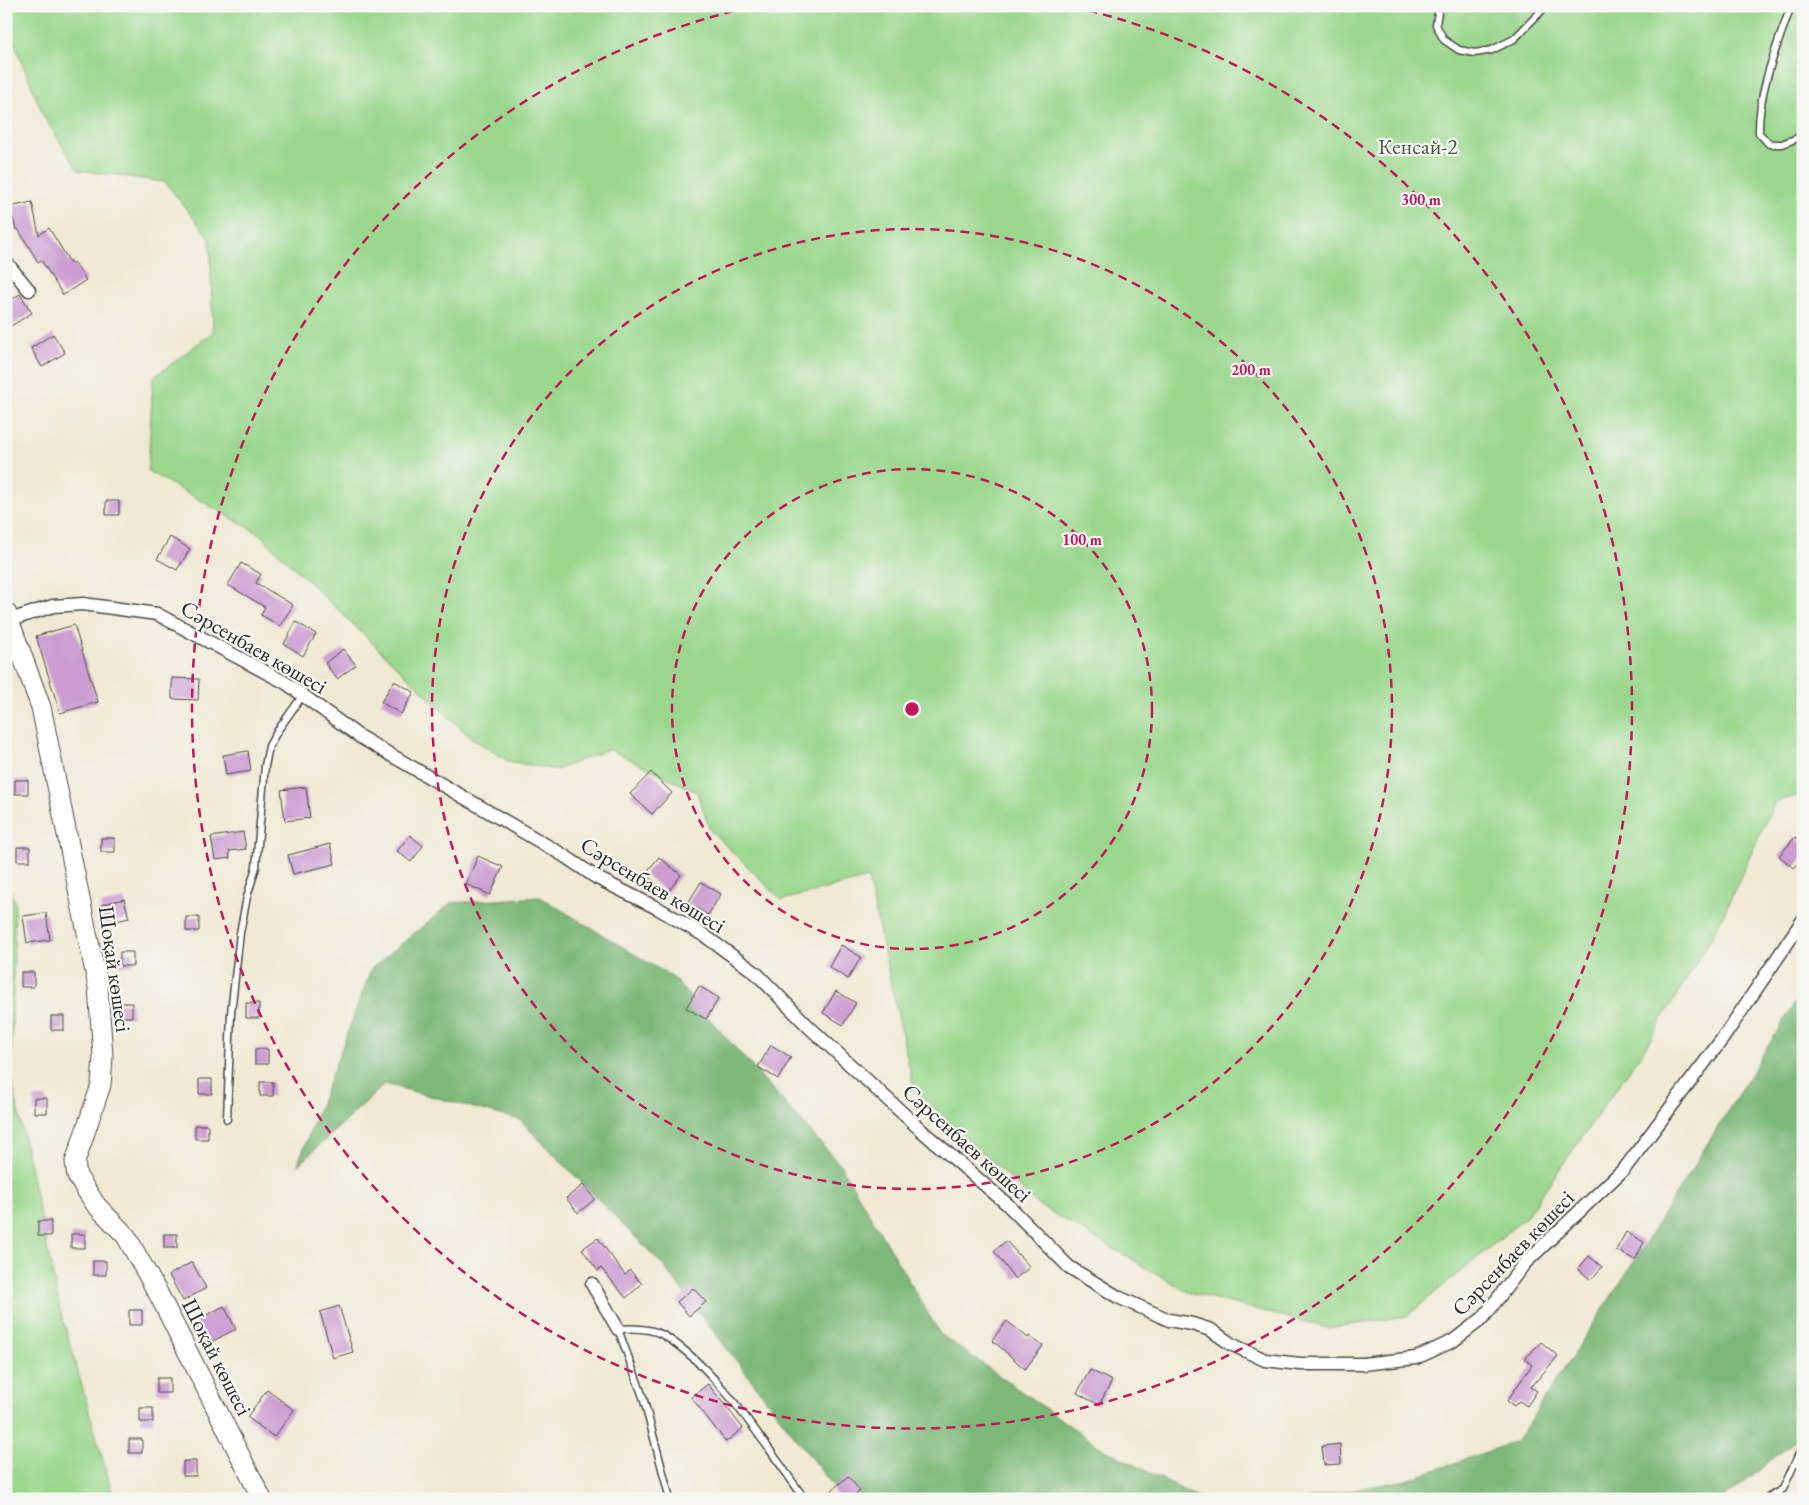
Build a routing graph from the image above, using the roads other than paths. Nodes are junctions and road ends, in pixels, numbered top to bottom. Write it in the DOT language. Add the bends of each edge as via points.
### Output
graph roads {
  1 [pos="1439,6"];
  2 [pos="1546,6"];
  3 [pos="1791,6"];
  4 [pos="1803,136"];
  5 [pos="6,262"];
  6 [pos="29,290"];
  7 [pos="8,616"];
  8 [pos="302,695"];
  9 [pos="1803,920"];
  10 [pos="227,1119"];
  11 [pos="592,1284"];
  12 [pos="618,1329"];
  13 [pos="1803,1445"];
  14 [pos="250,1476"];
  15 [pos="251,1499"];
  16 [pos="262,1499"];
  17 [pos="670,1499"];
  18 [pos="805,1499"];
  19 [pos="1766,1499"];
  1 -- 2 [label="lane" via="1436,26 1444,40 1459,50 1475,53 1492,50 1514,39"];
  3 -- 4 [label="lane" via="1764,87 1758,113 1759,133 1768,144 1782,144"];
  5 -- 6 [label="street"];
  7 -- 8 [label="street, Сәрсенбаев көшесі" via="52,606 83,604 157,614 286,683"];
  7 -- 14 [label="street, Шоқай көшесі" via="41,707 98,987 103,1056 100,1084 75,1162 77,1176 96,1205 126,1236"];
  8 -- 9 [label="street, Сәрсенбаев көшесі" via="360,737 597,878 690,927 756,973 809,1027 1006,1204 1069,1267 1118,1297 1169,1320 1211,1330 1264,1360 1300,1364 1363,1364 1416,1358 1453,1341 1484,1318 1524,1264 1625,1168 1723,1038"];
  8 -- 10 [label="lane" via="269,746 265,766 256,867 240,933 230,1013"];
  11 -- 12 [label="street"];
  12 -- 17 [label="lane" via="643,1397"];
  12 -- 18 [label="lane" via="632,1328 662,1334 693,1358 717,1382"];
  13 -- 19 [label="lane" via="1783,1489"];
  14 -- 15 [label="street"];
  14 -- 16 [label="street, Шоқай көшесі"];
}
